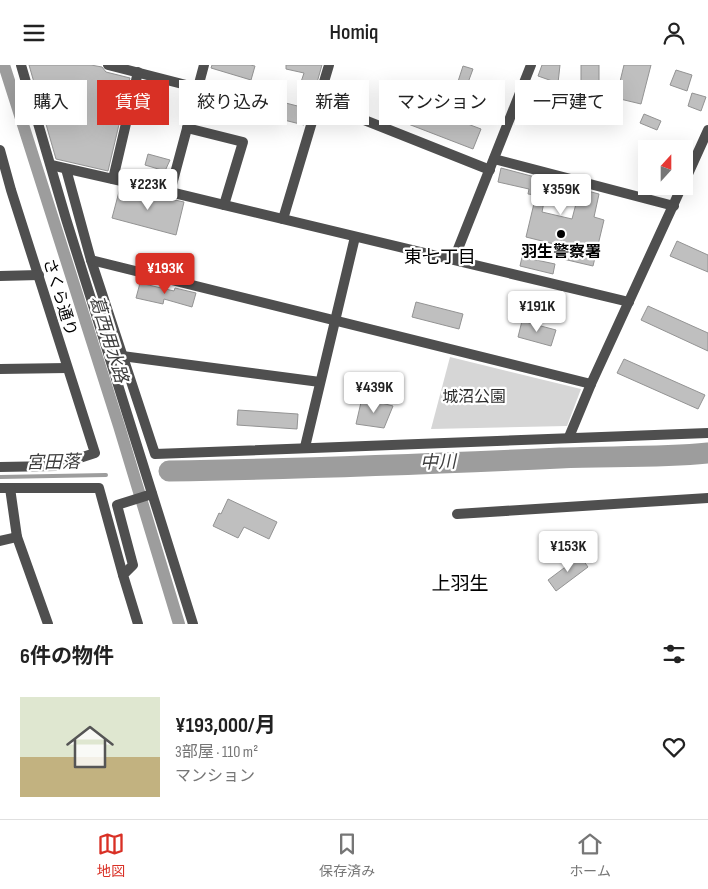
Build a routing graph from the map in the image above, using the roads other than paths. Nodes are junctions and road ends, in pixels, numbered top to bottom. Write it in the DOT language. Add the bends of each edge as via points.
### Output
graph roads {
  1 [pos="21,65"];
  2 [pos="204,65"];
  3 [pos="329,65"];
  4 [pos="531,65"];
  5 [pos="112,66"];
  6 [pos="138,73"];
  7 [pos="200,80"];
  8 [pos="325,80"];
  9 [pos="179,83"];
  10 [pos="369,122"];
  11 [pos="311,125"];
  12 [pos="187,127"];
  13 [pos="708,129"];
  14 [pos="706,141"];
  15 [pos="0,150"];
  16 [pos="494,159"];
  17 [pos="51,165"];
  18 [pos="693,166"];
  19 [pos="66,169"];
  20 [pos="490,170"];
  21 [pos="113,179"];
  22 [pos="5,190"];
  23 [pos="170,192"];
  24 [pos="679,195"];
  25 [pos="224,205"];
  26 [pos="674,206"];
  27 [pos="283,219"];
  28 [pos="355,237"];
  29 [pos="454,259"];
  30 [pos="91,260"];
  31 [pos="39,275"];
  32 [pos="0,276"];
  33 [pos="629,301"];
  34 [pos="335,321"];
  35 [pos="122,356"];
  36 [pos="67,368"];
  37 [pos="0,369"];
  38 [pos="320,382"];
  39 [pos="591,384"];
  40 [pos="708,433"];
  41 [pos="569,437"];
  42 [pos="305,447"];
  43 [pos="0,467"];
  44 [pos="5,488"];
  45 [pos="152,495"];
  46 [pos="708,498"];
  47 [pos="457,514"];
  48 [pos="17,537"];
  49 [pos="0,541"];
  50 [pos="123,575"];
  51 [pos="44,623"];
  52 [pos="138,624"];
  53 [pos="193,624"];
  1 -- 17 [label="street"];
  2 -- 7 [label="street"];
  3 -- 8 [label="street"];
  4 -- 16 [label="street"];
  5 -- 6 [label="street"];
  6 -- 9 [label="street"];
  6 -- 21 [label="street"];
  10 -- 20 [label="street"];
  11 -- 27 [label="street"];
  12 -- 23 [label="street"];
  12 -- 25 [label="street" via="244,142"];
  13 -- 14 [label="street"];
  14 -- 18 [label="street"];
  15 -- 22 [label="street, さくら通り"];
  16 -- 20 [label="street"];
  16 -- 26 [label="street"];
  17 -- 19 [label="street"];
  17 -- 45 [label="street"];
  19 -- 21 [label="street"];
  19 -- 30 [label="street"];
  20 -- 29 [label="street"];
  21 -- 23 [label="street"];
  22 -- 31 [label="street, さくら通り"];
  23 -- 25 [label="street"];
  24 -- 26 [label="street"];
  25 -- 27 [label="street"];
  26 -- 33 [label="street"];
  27 -- 28 [label="street"];
  28 -- 29 [label="street"];
  28 -- 34 [label="street"];
  29 -- 33 [label="street"];
  30 -- 34 [label="street"];
  30 -- 35 [label="street"];
  31 -- 32 [label="street"];
  31 -- 36 [label="street, さくら通り"];
  33 -- 39 [label="street"];
  34 -- 38 [label="street"];
  34 -- 39 [label="street"];
  35 -- 38 [label="street"];
  35 -- 42 [label="street" via="155,454"];
  36 -- 37 [label="street"];
  36 -- 43 [label="street, さくら通り" via="95,453 56,466"];
  38 -- 42 [label="street"];
  39 -- 41 [label="street"];
  40 -- 41 [label="street"];
  41 -- 42 [label="street"];
  44 -- 48 [label="street"];
  44 -- 50 [label="street" via="99,488"];
  45 -- 50 [label="street" via="117,505 133,565"];
  45 -- 53 [label="street"];
  46 -- 47 [label="street"];
  48 -- 49 [label="street"];
  48 -- 51 [label="street"];
  50 -- 52 [label="street"];
}
